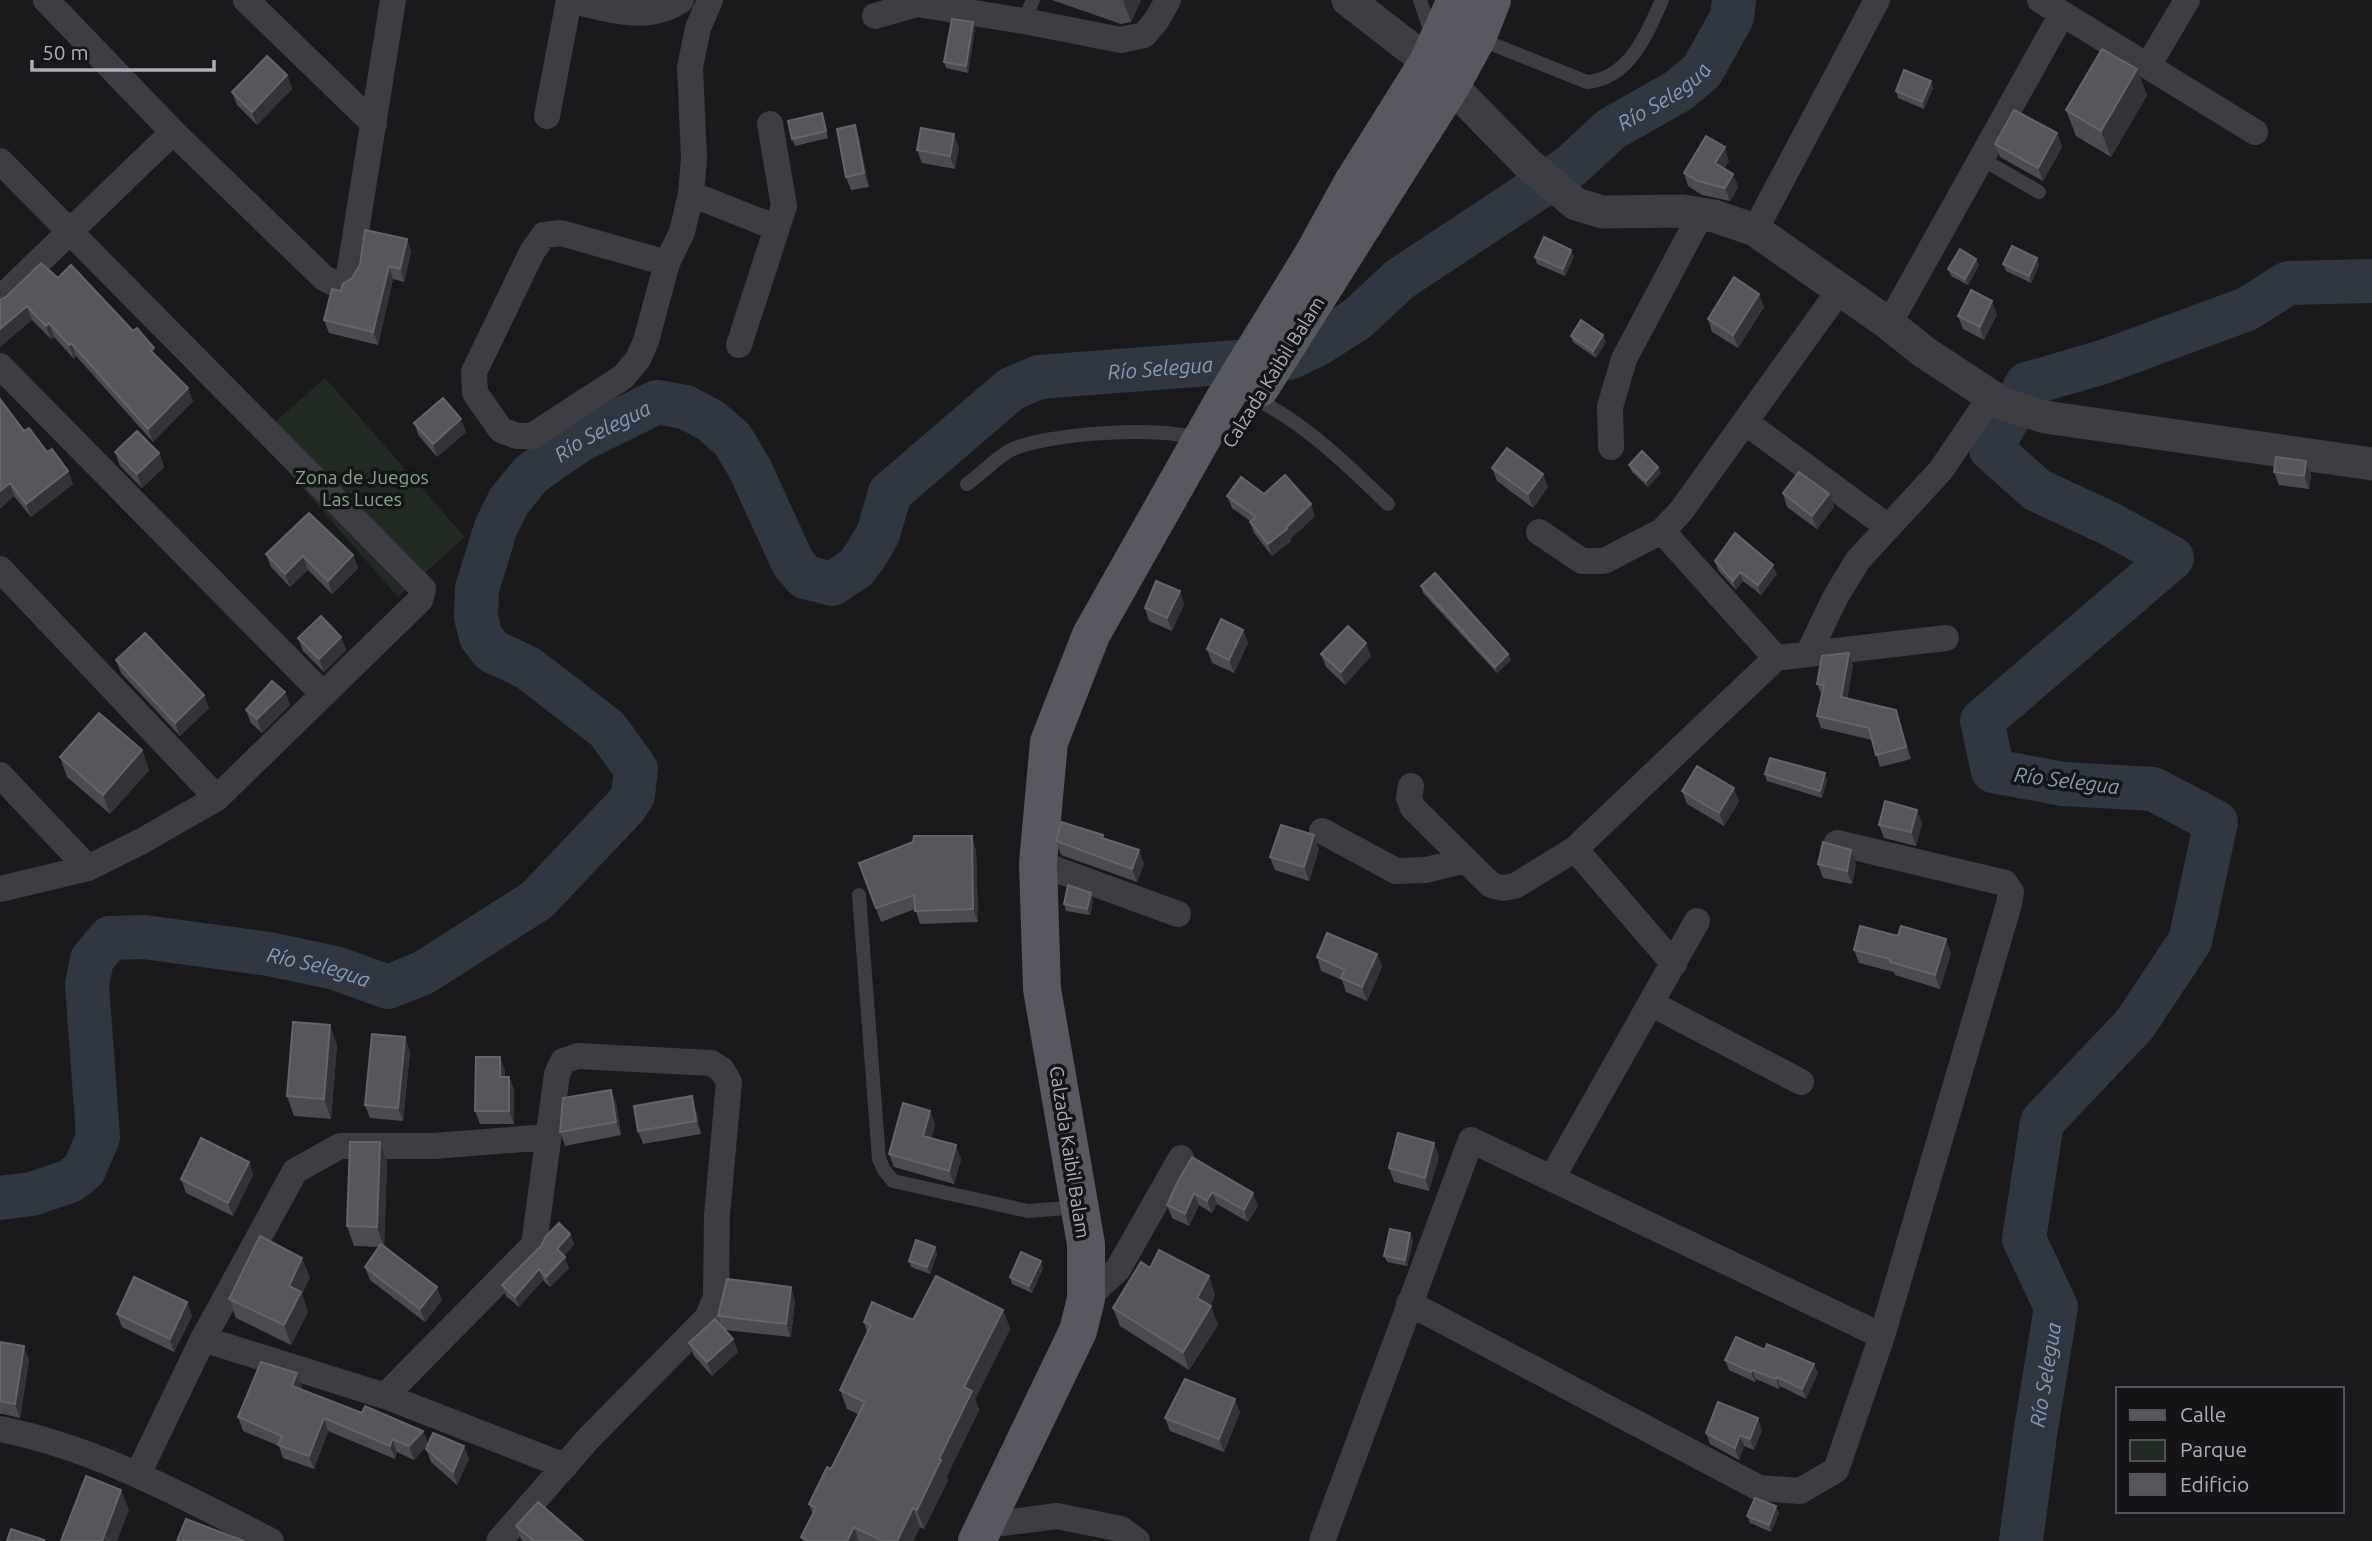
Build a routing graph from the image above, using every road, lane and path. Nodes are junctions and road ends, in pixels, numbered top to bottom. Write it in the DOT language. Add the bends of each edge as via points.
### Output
graph roads {
  1 [pos="46,0"];
  2 [pos="246,0"];
  3 [pos="393,0"];
  4 [pos="569,0"];
  5 [pos="681,0"];
  6 [pos="710,0"];
  7 [pos="1168,0"];
  8 [pos="1348,0"];
  9 [pos="1420,0"];
  10 [pos="1456,0"];
  11 [pos="1492,0"];
  12 [pos="1662,0"];
  13 [pos="1877,0"];
  14 [pos="2186,0"];
  15 [pos="2051,7"];
  16 [pos="1029,11"];
  17 [pos="875,16"];
  18 [pos="1477,38"];
  19 [pos="1439,64"];
  20 [pos="2148,66"];
  21 [pos="547,116"];
  22 [pos="374,124"];
  23 [pos="770,124"];
  24 [pos="173,132"];
  25 [pos="2255,132"];
  26 [pos="1982,159"];
  27 [pos="0,161"];
  28 [pos="2039,192"];
  29 [pos="691,194"];
  30 [pos="1701,214"];
  31 [pos="777,228"];
  32 [pos="1755,230"];
  33 [pos="69,232"];
  34 [pos="667,263"];
  35 [pos="1839,291"];
  36 [pos="0,299"];
  37 [pos="1889,324"];
  38 [pos="738,345"];
  39 [pos="0,366"];
  40 [pos="1244,398"];
  41 [pos="1997,400"];
  42 [pos="1745,422"];
  43 [pos="1201,441"];
  44 [pos="1611,447"];
  45 [pos="2372,464"];
  46 [pos="967,485"];
  47 [pos="1388,504"];
  48 [pos="1888,527"];
  49 [pos="1662,531"];
  50 [pos="1539,532"];
  51 [pos="0,569"];
  52 [pos="1946,638"];
  53 [pos="1808,654"];
  54 [pos="1776,658"];
  55 [pos="322,693"];
  56 [pos="1049,741"];
  57 [pos="0,775"];
  58 [pos="1411,786"];
  59 [pos="217,798"];
  60 [pos="1322,831"];
  61 [pos="1837,844"];
  62 [pos="1575,849"];
  63 [pos="1466,860"];
  64 [pos="1038,863"];
  65 [pos="88,868"];
  66 [pos="0,889"];
  67 [pos="859,895"];
  68 [pos="1178,914"];
  69 [pos="1698,921"];
  70 [pos="1674,964"];
  71 [pos="1652,1004"];
  72 [pos="1801,1082"];
  73 [pos="548,1137"];
  74 [pos="1181,1158"];
  75 [pos="1552,1178"];
  76 [pos="1081,1207"];
  77 [pos="1086,1299"];
  78 [pos="1409,1303"];
  79 [pos="1882,1336"];
  80 [pos="203,1339"];
  81 [pos="385,1396"];
  82 [pos="0,1429"];
  83 [pos="565,1466"];
  84 [pos="138,1474"];
  85 [pos="982,1533"];
  86 [pos="271,1541"];
  87 [pos="499,1541"];
  88 [pos="1137,1541"];
  89 [pos="1322,1541"];
  1 -- 24 [label="street"];
  2 -- 22 [label="street"];
  3 -- 22 [label="street"];
  4 -- 5 [label="street" via="654,13"];
  4 -- 21 [label="street"];
  6 -- 29 [label="street" via="690,66"];
  7 -- 16 [label="street" via="1144,35 1121,40"];
  8 -- 19 [label="street"];
  9 -- 19 [label="lane"];
  10 -- 19 [label="main road, Calzada Kaibil Balam"];
  11 -- 18 [label="main road, Calzada Kaibil Balam"];
  12 -- 18 [label="lane" via="1647,34 1625,66 1602,81 1587,82"];
  13 -- 32 [label="street"];
  14 -- 20 [label="street"];
  15 -- 20 [label="street"];
  15 -- 26 [label="street"];
  16 -- 17 [label="street" via="917,4"];
  18 -- 19 [label="main road, Calzada Kaibil Balam"];
  19 -- 30 [label="street" via="1528,164 1576,204 1602,212"];
  19 -- 40 [label="main road, Calzada Kaibil Balam"];
  20 -- 25 [label="street"];
  22 -- 24 [label="street" via="349,275 334,284"];
  23 -- 31 [label="street" via="784,206"];
  24 -- 33 [label="street"];
  26 -- 28 [label="lane"];
  26 -- 37 [label="street"];
  27 -- 33 [label="street"];
  29 -- 31 [label="street"];
  29 -- 34 [label="street" via="682,232"];
  30 -- 32 [label="street"];
  30 -- 44 [label="street" via="1624,359 1610,407"];
  31 -- 38 [label="street"];
  32 -- 35 [label="street"];
  33 -- 36 [label="street"];
  33 -- 55 [label="street" via="423,589 420,600"];
  34 -- 34 [label="street" via="646,341 623,377 532,436 501,430 475,393 474,372 544,235 561,233"];
  35 -- 37 [label="street"];
  35 -- 42 [label="street"];
  37 -- 41 [label="street"];
  39 -- 55 [label="street"];
  40 -- 43 [label="main road, Calzada Kaibil Balam"];
  40 -- 47 [label="lane" via="1282,412 1340,457"];
  40 -- 56 [label="main road, Calzada Kaibil Balam" via="1115,646"];
  41 -- 45 [label="street" via="2045,417"];
  41 -- 48 [label="street"];
  42 -- 48 [label="street"];
  42 -- 49 [label="street"];
  43 -- 46 [label="lane" via="1188,435 1126,432 1039,440 1010,451"];
  43 -- 56 [label="main road, Calzada Kaibil Balam" via="1091,635"];
  48 -- 53 [label="street" via="1858,561"];
  49 -- 50 [label="street" via="1604,561 1582,561"];
  49 -- 54 [label="street"];
  51 -- 59 [label="street"];
  52 -- 53 [label="street"];
  53 -- 54 [label="street"];
  54 -- 62 [label="street"];
  55 -- 59 [label="street"];
  56 -- 64 [label="main road, Calzada Kaibil Balam"];
  57 -- 65 [label="street"];
  58 -- 63 [label="street" via="1413,808"];
  59 -- 65 [label="street"];
  60 -- 63 [label="street" via="1396,871 1426,870"];
  61 -- 79 [label="street" via="2005,883 2011,892"];
  62 -- 63 [label="street" via="1515,886 1503,888 1491,885"];
  62 -- 70 [label="street"];
  64 -- 68 [label="street"];
  64 -- 76 [label="main road, Calzada Kaibil Balam" via="1042,989"];
  65 -- 66 [label="street"];
  67 -- 76 [label="lane" via="879,1158 884,1170 893,1181 1028,1211"];
  69 -- 70 [label="street"];
  70 -- 71 [label="street"];
  71 -- 72 [label="street"];
  71 -- 75 [label="street"];
  73 -- 80 [label="street" via="434,1146 340,1146 295,1171"];
  73 -- 81 [label="street" via="534,1245"];
  73 -- 83 [label="street" via="557,1074 564,1061 578,1056 711,1063 729,1083 717,1215 716,1297 708,1318"];
  74 -- 77 [label="street" via="1118,1269"];
  75 -- 78 [label="street" via="1471,1140"];
  75 -- 79 [label="street"];
  76 -- 77 [label="main road, Calzada Kaibil Balam"];
  77 -- 85 [label="main road, Calzada Kaibil Balam" via="1078,1331"];
  78 -- 79 [label="street" via="1759,1488 1800,1491 1836,1470"];
  78 -- 89 [label="street"];
  80 -- 81 [label="street"];
  80 -- 84 [label="street"];
  81 -- 83 [label="street"];
  82 -- 84 [label="street" via="33,1436"];
  83 -- 87 [label="street"];
  84 -- 86 [label="street"];
  85 -- 88 [label="street" via="1057,1516 1121,1529"];
}
